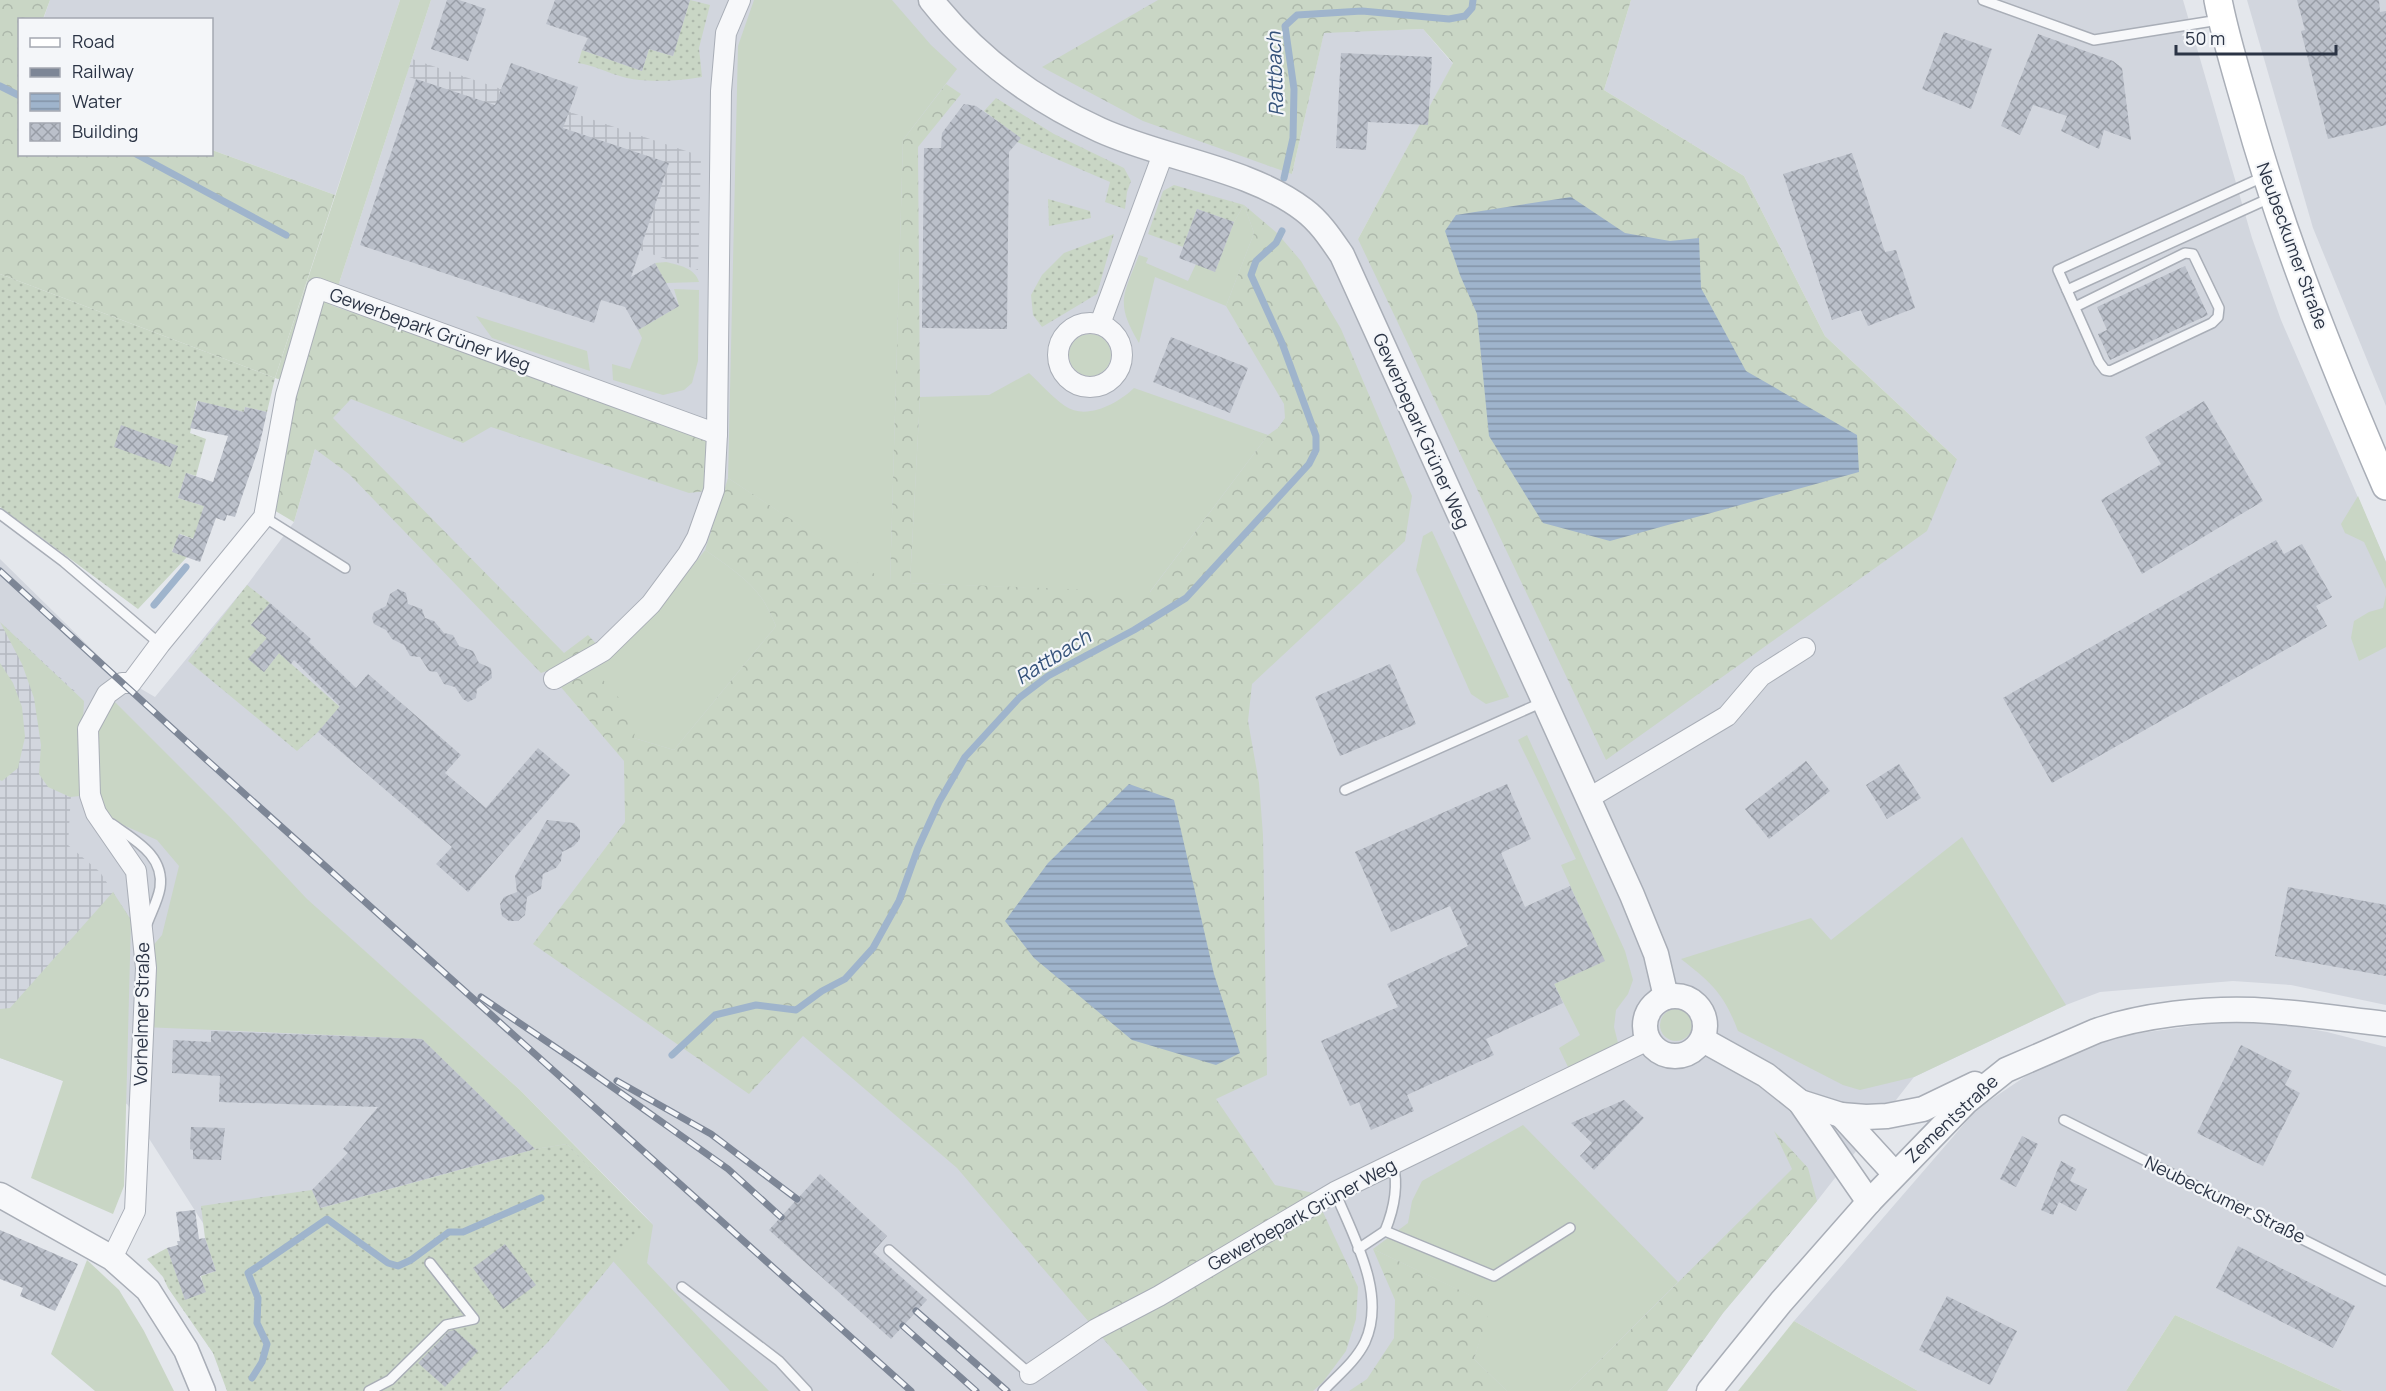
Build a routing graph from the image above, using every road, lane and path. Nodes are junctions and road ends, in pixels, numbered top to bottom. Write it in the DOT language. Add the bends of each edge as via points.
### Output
graph roads {
  1 [pos="740,0"];
  2 [pos="932,0"];
  3 [pos="1983,0"];
  4 [pos="2220,10"];
  5 [pos="1164,154"];
  6 [pos="2269,187"];
  7 [pos="2067,290"];
  8 [pos="2075,307"];
  9 [pos="1100,324"];
  10 [pos="717,434"];
  11 [pos="2386,486"];
  12 [pos="0,514"];
  13 [pos="264,517"];
  14 [pos="345,568"];
  15 [pos="160,644"];
  16 [pos="1805,648"];
  17 [pos="554,679"];
  18 [pos="122,683"];
  19 [pos="1545,702"];
  20 [pos="1345,790"];
  21 [pos="1589,798"];
  22 [pos="1666,997"];
  23 [pos="2324,1018"];
  24 [pos="2386,1024"];
  25 [pos="2386,1035"];
  26 [pos="1648,1040"];
  27 [pos="1703,1040"];
  28 [pos="2006,1070"];
  29 [pos="1800,1102"];
  30 [pos="1841,1115"];
  31 [pos="2064,1120"];
  32 [pos="1393,1164"];
  33 [pos="1894,1174"];
  34 [pos="1335,1192"];
  35 [pos="0,1195"];
  36 [pos="1869,1202"];
  37 [pos="1570,1228"];
  38 [pos="1385,1231"];
  39 [pos="1358,1249"];
  40 [pos="889,1250"];
  41 [pos="112,1258"];
  42 [pos="430,1263"];
  43 [pos="2386,1281"];
  44 [pos="682,1287"];
  45 [pos="1030,1374"];
  46 [pos="203,1391"];
  47 [pos="369,1391"];
  48 [pos="807,1391"];
  49 [pos="1323,1391"];
  50 [pos="1709,1391"];
  1 -- 10 [label="street" via="726,33 721,91"];
  2 -- 5 [label="street, Gewerbepark Grüner Weg" via="953,28 1004,75 1099,130"];
  3 -- 4 [label="lane" via="2094,40"];
  4 -- 6 [label="main road, Neubeckumer Straße"];
  5 -- 9 [label="street"];
  5 -- 19 [label="street, Gewerbepark Grüner Weg" via="1274,191 1306,211 1327,233 1342,255"];
  6 -- 7 [label="lane"];
  6 -- 7 [label="lane" via="2058,270"];
  6 -- 11 [label="main road, Neubeckumer Straße" via="2305,290"];
  7 -- 8 [label="lane"];
  8 -- 8 [label="lane" via="2186,253 2193,254 2219,308 2218,317 2211,322 2110,371 2099,362"];
  10 -- 13 [label="street, Gewerbepark Grüner Weg" via="316,288 286,395"];
  10 -- 17 [label="street" via="714,490 688,554 651,604 603,651"];
  12 -- 15 [label="lane" via="64,562"];
  13 -- 14 [label="lane"];
  13 -- 15 [label="street, Gewerbepark Grüner Weg"];
  15 -- 18 [label="street, Gewerbepark Grüner Weg" via="131,683"];
  16 -- 21 [label="street" via="1761,676 1727,716"];
  18 -- 41 [label="street, Vorhelmer Straße" via="107,694 88,729 90,795 96,813 136,872 146,975 135,1211"];
  19 -- 20 [label="lane"];
  19 -- 21 [label="street, Gewerbepark Grüner Weg"];
  21 -- 22 [label="street, Gewerbepark Grüner Weg" via="1656,954"];
  22 -- 26 [label="street" via="1654,1003 1647,1015 1644,1028"];
  22 -- 27 [label="street" via="1680,995 1694,1001 1703,1012"];
  23 -- 24 [label="street, Zementstraße"];
  23 -- 25 [label="street, Zementstraße"];
  23 -- 28 [label="street, Zementstraße" via="2252,1010 2166,1016 2103,1028"];
  26 -- 27 [label="street" via="1669,1056 1695,1050"];
  26 -- 32 [label="street, Gewerbepark Grüner Weg"];
  27 -- 29 [label="street" via="1766,1075"];
  28 -- 30 [label="street" via="1923,1109 1887,1116"];
  28 -- 33 [label="street, Zementstraße" via="1966,1102"];
  29 -- 30 [label="street"];
  29 -- 36 [label="street"];
  30 -- 33 [label="street"];
  31 -- 43 [label="lane, Neubeckumer Straße"];
  32 -- 34 [label="street, Gewerbepark Grüner Weg"];
  32 -- 38 [label="lane" via="1397,1180"];
  33 -- 36 [label="street, Zementstraße"];
  34 -- 39 [label="lane"];
  34 -- 45 [label="street, Gewerbepark Grüner Weg" via="1096,1329"];
  35 -- 41 [label="street"];
  36 -- 50 [label="street, Zementstraße"];
  37 -- 38 [label="lane" via="1494,1276"];
  38 -- 39 [label="lane"];
  39 -- 49 [label="lane" via="1371,1299 1370,1329 1354,1358"];
  40 -- 45 [label="lane"];
  41 -- 46 [label="street" via="148,1290 186,1350"];
  42 -- 47 [label="lane" via="474,1319 446,1325 390,1380"];
  44 -- 48 [label="lane" via="779,1360"];
}
